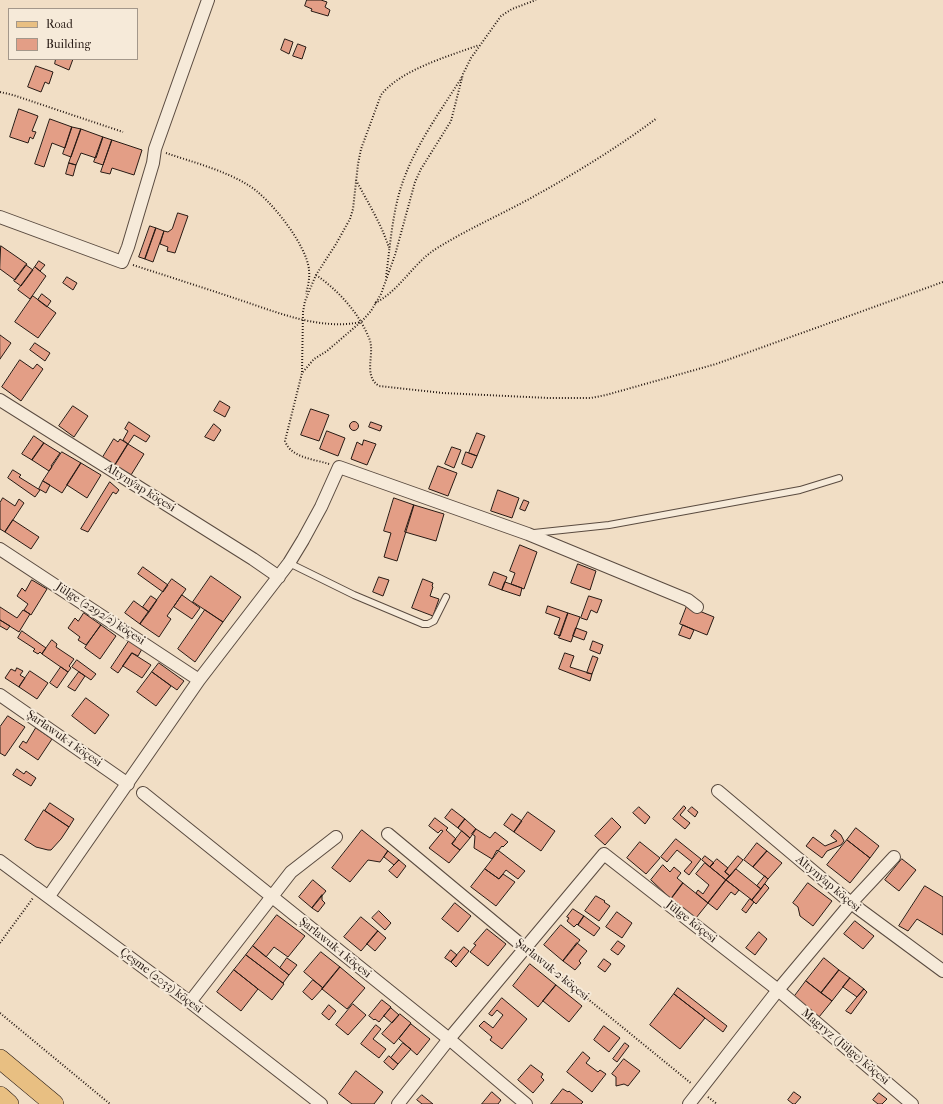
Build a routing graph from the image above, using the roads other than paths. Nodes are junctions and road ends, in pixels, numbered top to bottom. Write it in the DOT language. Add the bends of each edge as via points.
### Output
graph roads {
  1 [pos="208,0"];
  2 [pos="0,217"];
  3 [pos="0,400"];
  4 [pos="839,478"];
  5 [pos="528,534"];
  6 [pos="0,549"];
  7 [pos="289,563"];
  8 [pos="279,577"];
  9 [pos="446,597"];
  10 [pos="697,607"];
  11 [pos="199,680"];
  12 [pos="0,695"];
  13 [pos="128,784"];
  14 [pos="718,791"];
  15 [pos="143,793"];
  16 [pos="388,834"];
  17 [pos="336,837"];
  18 [pos="894,857"];
  19 [pos="0,861"];
  20 [pos="49,896"];
  21 [pos="271,897"];
  22 [pos="850,903"];
  23 [pos="525,948"];
  24 [pos="943,971"];
  25 [pos="778,990"];
  26 [pos="190,1002"];
  27 [pos="449,1039"];
  28 [pos="0,1059"];
  29 [pos="0,1096"];
  30 [pos="9,1104"];
  31 [pos="54,1104"];
  32 [pos="321,1104"];
  33 [pos="398,1104"];
  34 [pos="526,1104"];
  35 [pos="689,1104"];
  36 [pos="912,1104"];
  1 -- 2 [label="street" via="155,149 153,163 122,262"];
  3 -- 8 [label="street, Altynýap köçesi"];
  4 -- 5 [label="lane" via="800,490 609,525"];
  5 -- 7 [label="street" via="339,467 321,507"];
  5 -- 10 [label="street" via="688,600"];
  6 -- 11 [label="street, Jülge (2292/2) köçesi"];
  7 -- 8 [label="street"];
  7 -- 9 [label="lane" via="354,595 423,624 434,621"];
  8 -- 11 [label="street"];
  11 -- 13 [label="street"];
  12 -- 13 [label="street, Şarlawuk-1 köçesi"];
  13 -- 20 [label="street"];
  14 -- 22 [label="street, Altynýap köçesi"];
  15 -- 21 [label="street, Şarlawuk-1 köçesi"];
  16 -- 23 [label="street, Şarlawuk-2 köçesi"];
  17 -- 21 [label="street" via="291,872"];
  18 -- 22 [label="street"];
  19 -- 20 [label="street, Çeşme (2033) köçesi"];
  20 -- 26 [label="street, Çeşme (2033) köçesi"];
  21 -- 26 [label="street"];
  21 -- 27 [label="street, Şarlawuk-1 köçesi"];
  22 -- 24 [label="street, Altynýap köçesi"];
  22 -- 25 [label="street"];
  23 -- 25 [label="street, Jülge köçesi" via="604,854"];
  23 -- 27 [label="street"];
  25 -- 35 [label="street"];
  25 -- 36 [label="street, Magryz (Jülge) köçesi"];
  26 -- 32 [label="street, Çeşme (2033) köçesi"];
  27 -- 33 [label="street"];
  27 -- 34 [label="street, Şarlawuk-1 köçesi"];
  28 -- 31 [label="main road"];
  29 -- 30 [label="main road"];
}
